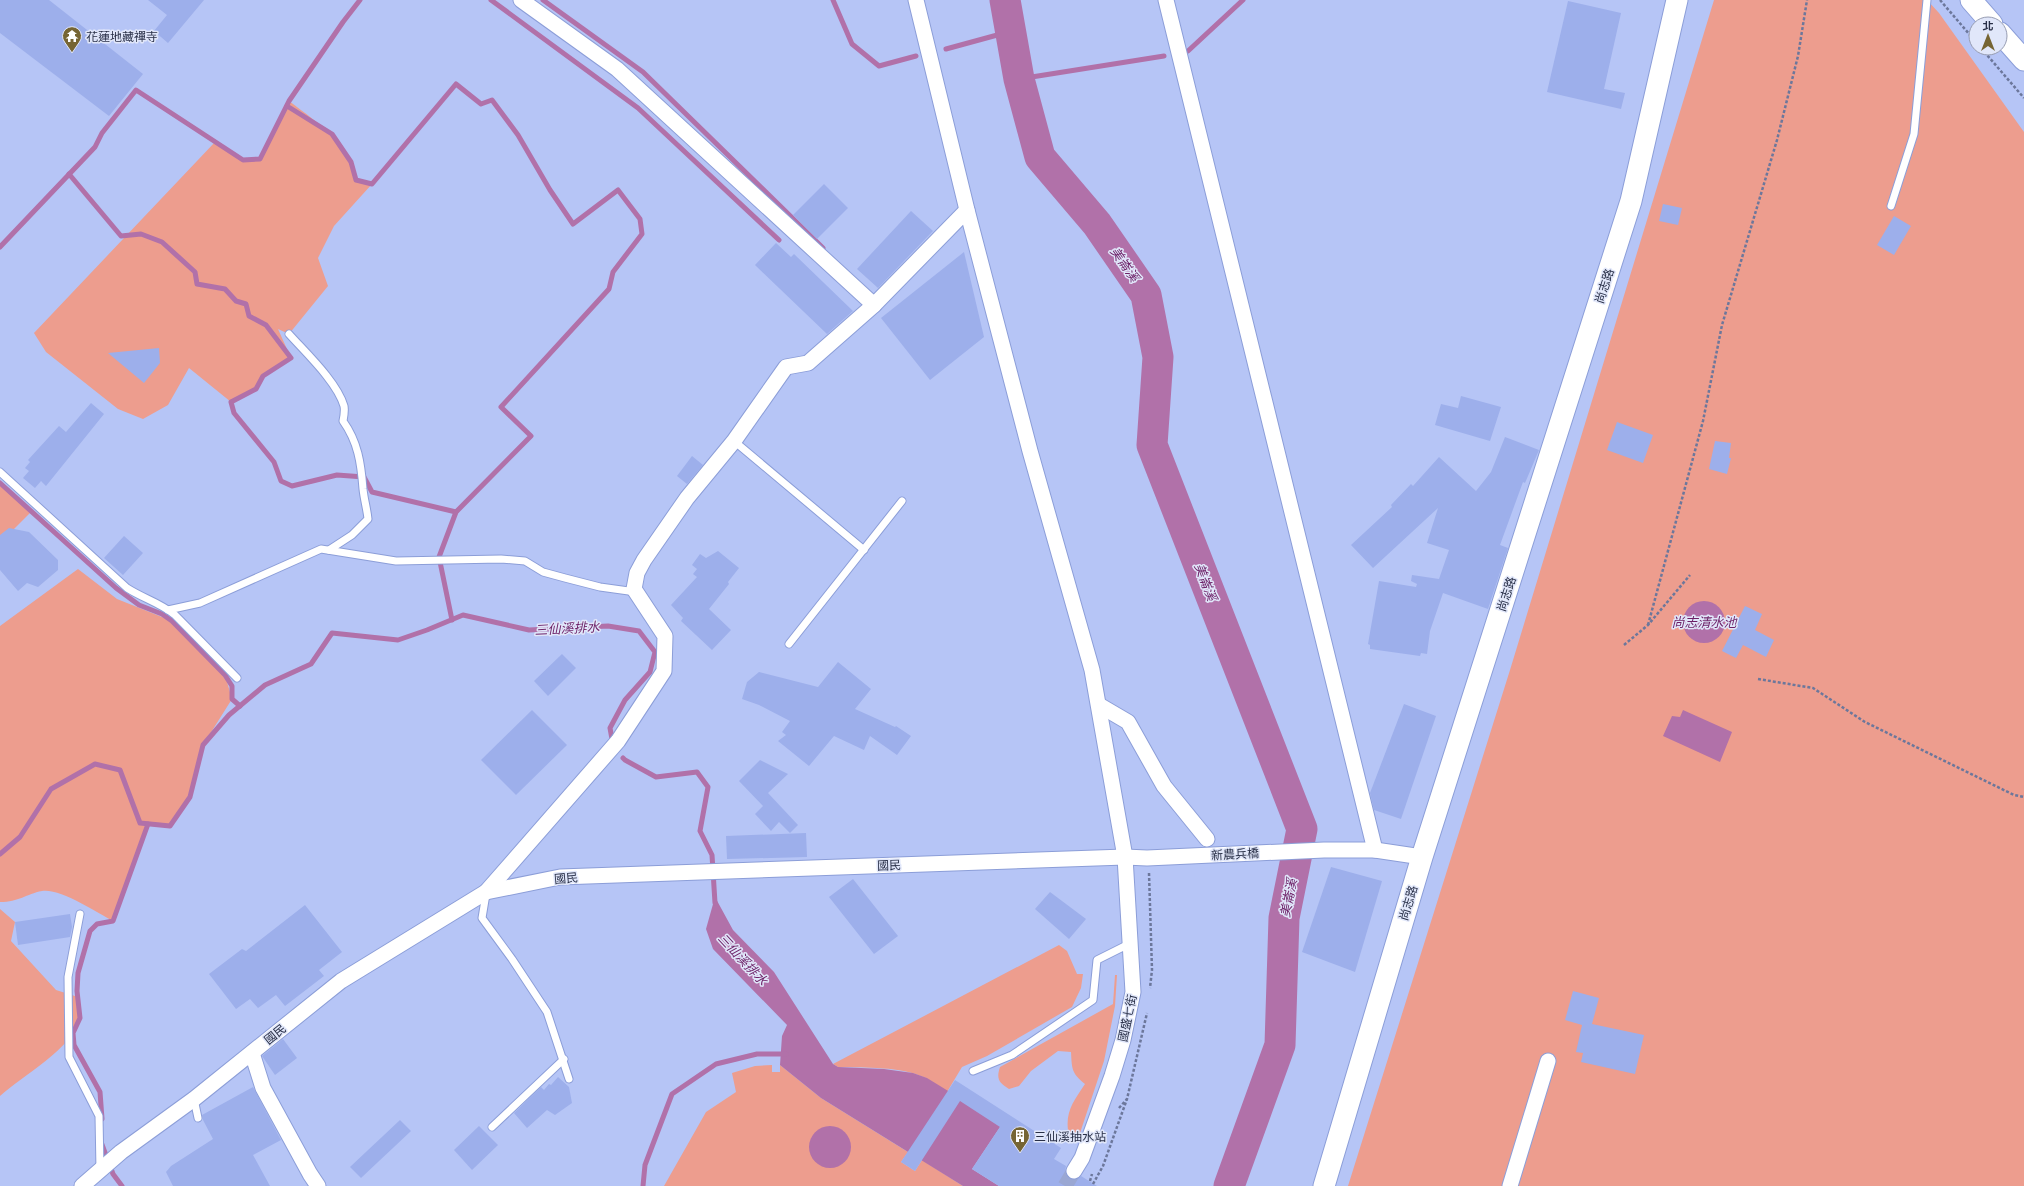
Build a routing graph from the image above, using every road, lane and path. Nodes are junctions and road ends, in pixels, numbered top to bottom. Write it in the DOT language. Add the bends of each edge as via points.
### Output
graph roads {
  1 [pos="521,0"];
  2 [pos="916,0"];
  3 [pos="1166,0"];
  4 [pos="1677,0"];
  5 [pos="1807,0"];
  6 [pos="1927,0"];
  7 [pos="1940,0"];
  8 [pos="1971,0"];
  9 [pos="1985,16"];
  10 [pos="1968,33"];
  11 [pos="2008,42"];
  12 [pos="1988,56"];
  13 [pos="2024,60"];
  14 [pos="2024,98"];
  15 [pos="1892,206"];
  16 [pos="967,210"];
  17 [pos="874,305"];
  18 [pos="289,334"];
  19 [pos="734,441"];
  20 [pos="0,472"];
  21 [pos="902,501"];
  22 [pos="329,550"];
  23 [pos="864,550"];
  24 [pos="1690,575"];
  25 [pos="636,592"];
  26 [pos="168,610"];
  27 [pos="1648,625"];
  28 [pos="789,644"];
  29 [pos="1624,645"];
  30 [pos="237,678"];
  31 [pos="1758,679"];
  32 [pos="1099,705"];
  33 [pos="2024,796"];
  34 [pos="1207,839"];
  35 [pos="1375,850"];
  36 [pos="1125,857"];
  37 [pos="1422,857"];
  38 [pos="1147,858"];
  39 [pos="486,892"];
  40 [pos="80,914"];
  41 [pos="1132,942"];
  42 [pos="252,1053"];
  43 [pos="564,1059"];
  44 [pos="1548,1061"];
  45 [pos="973,1071"];
  46 [pos="569,1079"];
  47 [pos="194,1099"];
  48 [pos="1127,1099"];
  49 [pos="198,1118"];
  50 [pos="492,1126"];
  51 [pos="100,1171"];
  52 [pos="1074,1171"];
  53 [pos="1093,1184"];
  54 [pos="82,1186"];
  55 [pos="318,1186"];
  56 [pos="1324,1186"];
  57 [pos="1510,1186"];
  1 -- 17 [label="street" via="617,69"];
  2 -- 16 [label="street, 國盛七街"];
  3 -- 35 [label="street"];
  4 -- 37 [label="street, 尚志路" via="1631,202"];
  5 -- 27 [label="path" via="1798,56 1777,140 1722,325 1703,421"];
  6 -- 15 [label="lane" via="1914,134"];
  7 -- 10 [label="path"];
  8 -- 9 [label="street"];
  11 -- 13 [label="street"];
  12 -- 14 [label="path"];
  16 -- 17 [label="street"];
  16 -- 32 [label="street, 國盛七街" via="1030,451 1092,670"];
  17 -- 19 [label="street" via="808,363 786,367"];
  18 -- 22 [label="lane" via="332,384 344,405 345,414 342,421 351,433 362,469 368,520 352,535"];
  19 -- 23 [label="lane"];
  19 -- 25 [label="street" via="687,498 644,560 637,573 634,589"];
  20 -- 26 [label="lane" via="128,588 142,598"];
  21 -- 23 [label="lane"];
  22 -- 25 [label="lane" via="396,561 526,561 543,572 600,587"];
  22 -- 26 [label="lane" via="321,549 294,560 200,603"];
  23 -- 28 [label="lane"];
  24 -- 27 [label="path"];
  25 -- 39 [label="street" via="665,636 664,671 618,740"];
  26 -- 30 [label="lane"];
  27 -- 29 [label="path"];
  31 -- 33 [label="path" via="1813,688 1865,722 2014,795"];
  32 -- 34 [label="street" via="1128,722 1164,786"];
  32 -- 36 [label="street, 國盛七街"];
  35 -- 37 [label="street, 新農兵橋"];
  35 -- 38 [label="street, 新農兵橋"];
  36 -- 38 [label="street, 國民"];
  36 -- 39 [label="street, 國民" via="560,877"];
  36 -- 41 [label="street, 國盛七街"];
  37 -- 56 [label="street, 尚志路"];
  39 -- 42 [label="street, 國民" via="341,982"];
  39 -- 43 [label="lane" via="482,918 547,1012"];
  40 -- 51 [label="lane" via="68,977 69,1057 99,1116"];
  41 -- 45 [label="lane" via="1097,960 1093,1000 1012,1055"];
  41 -- 52 [label="street, 國盛七街" via="1133,992 1123,1040 1082,1158"];
  42 -- 47 [label="street, 國民"];
  42 -- 55 [label="street" via="263,1088"];
  43 -- 46 [label="lane"];
  43 -- 50 [label="lane"];
  44 -- 57 [label="street"];
  47 -- 49 [label="lane"];
  47 -- 51 [label="street, 國民" via="121,1152"];
  48 -- 53 [label="path" via="1103,1166"];
  51 -- 54 [label="street, 國民"];
}
